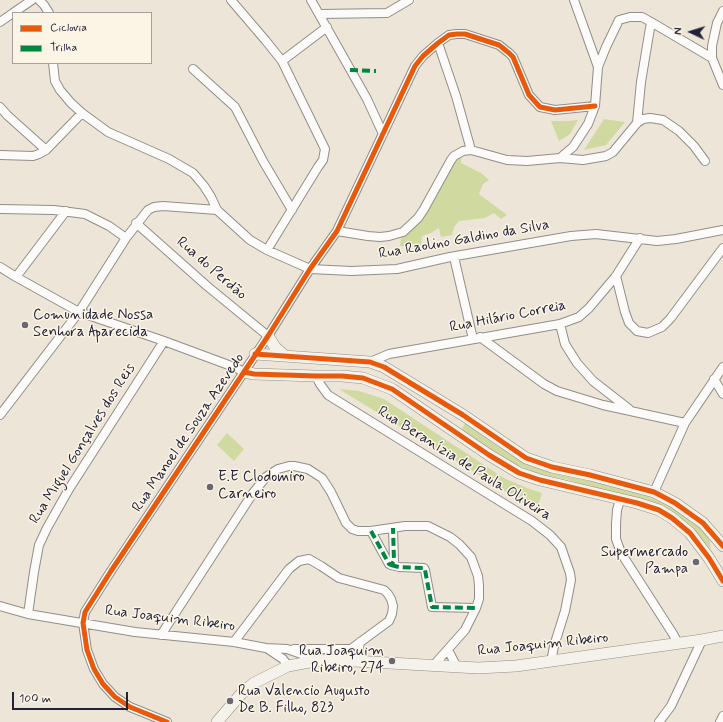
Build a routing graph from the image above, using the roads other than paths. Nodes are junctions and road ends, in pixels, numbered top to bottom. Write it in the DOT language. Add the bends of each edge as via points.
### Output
graph roads {
  1 [pos="32,0"];
  2 [pos="39,0"];
  3 [pos="231,0"];
  4 [pos="311,0"];
  5 [pos="409,0"];
  6 [pos="573,1"];
  7 [pos="723,11"];
  8 [pos="14,12"];
  9 [pos="48,12"];
  10 [pos="12,14"];
  11 [pos="319,14"];
  12 [pos="0,22"];
  13 [pos="651,22"];
  14 [pos="327,27"];
  15 [pos="438,43"];
  16 [pos="712,58"];
  17 [pos="282,62"];
  18 [pos="53,64"];
  19 [pos="598,67"];
  20 [pos="193,69"];
  21 [pos="723,85"];
  22 [pos="594,106"];
  23 [pos="0,107"];
  24 [pos="82,113"];
  25 [pos="637,123"];
  26 [pos="383,134"];
  27 [pos="46,150"];
  28 [pos="471,150"];
  29 [pos="0,155"];
  30 [pos="560,158"];
  31 [pos="705,161"];
  32 [pos="0,209"];
  33 [pos="217,210"];
  34 [pos="292,210"];
  35 [pos="66,211"];
  36 [pos="136,223"];
  37 [pos="723,230"];
  38 [pos="337,231"];
  39 [pos="126,238"];
  40 [pos="640,238"];
  41 [pos="723,248"];
  42 [pos="268,250"];
  43 [pos="454,257"];
  44 [pos="0,267"];
  45 [pos="310,269"];
  46 [pos="616,276"];
  47 [pos="16,278"];
  48 [pos="79,312"];
  49 [pos="560,324"];
  50 [pos="268,336"];
  51 [pos="477,338"];
  52 [pos="164,341"];
  53 [pos="255,354"];
  54 [pos="285,356"];
  55 [pos="370,362"];
  56 [pos="723,367"];
  57 [pos="244,372"];
  58 [pos="316,376"];
  59 [pos="714,378"];
  60 [pos="723,394"];
  61 [pos="631,411"];
  62 [pos="0,415"];
  63 [pos="463,416"];
  64 [pos="685,423"];
  65 [pos="453,430"];
  66 [pos="654,492"];
  67 [pos="620,500"];
  68 [pos="393,528"];
  69 [pos="371,531"];
  70 [pos="723,546"];
  71 [pos="723,551"];
  72 [pos="709,558"];
  73 [pos="391,565"];
  74 [pos="723,581"];
  75 [pos="0,606"];
  76 [pos="476,608"];
  77 [pos="28,614"];
  78 [pos="83,623"];
  79 [pos="161,635"];
  80 [pos="722,637"];
  81 [pos="702,640"];
  82 [pos="234,642"];
  83 [pos="360,642"];
  84 [pos="678,643"];
  85 [pos="266,648"];
  86 [pos="351,648"];
  87 [pos="287,649"];
  88 [pos="448,650"];
  89 [pos="336,660"];
  90 [pos="316,661"];
  91 [pos="362,662"];
  92 [pos="550,662"];
  93 [pos="288,666"];
  94 [pos="433,666"];
  95 [pos="457,667"];
  96 [pos="229,708"];
  97 [pos="723,716"];
  98 [pos="167,722"];
  99 [pos="217,722"];
  100 [pos="224,722"];
  101 [pos="659,722"];
  102 [pos="720,722"];
  1 -- 8 [label="street"];
  2 -- 9 [label="street"];
  3 -- 17 [label="street"];
  4 -- 11 [label="street"];
  5 -- 11 [label="street" via="387,13"];
  6 -- 19 [label="street"];
  7 -- 16 [label="street" via="714,34"];
  10 -- 12 [label="street"];
  11 -- 14 [label="street"];
  13 -- 16 [label="street"];
  13 -- 19 [label="street" via="634,16 619,20"];
  13 -- 25 [label="street"];
  14 -- 17 [label="street"];
  14 -- 26 [label="street"];
  15 -- 22 [label="street, Rua Manoel de Souza Azevedo" via="449,36 465,34 499,45 513,57 529,95 536,104 555,110"];
  15 -- 26 [label="street, Rua Manoel de Souza Azevedo" via="415,66"];
  15 -- 28 [label="street"];
  16 -- 21 [label="street"];
  17 -- 34 [label="street" via="325,151"];
  18 -- 24 [label="street, Rua Raolino Galdino da Silva" via="55,81 60,90"];
  19 -- 22 [label="street"];
  20 -- 34 [label="street" via="235,107"];
  22 -- 30 [label="street" via="581,136"];
  23 -- 27 [label="street"];
  24 -- 27 [label="street"];
  24 -- 33 [label="street, Rua Raolino Galdino da Silva" via="108,132 169,159 193,174 204,186"];
  25 -- 30 [label="street" via="613,152 606,156 582,160"];
  25 -- 31 [label="street" via="650,118 663,120 679,131"];
  26 -- 38 [label="street, Rua Manoel de Souza Azevedo"];
  27 -- 29 [label="street" via="33,156"];
  28 -- 30 [label="street" via="508,160"];
  28 -- 38 [label="street" via="454,156 418,218 403,232 380,237"];
  32 -- 35 [label="street"];
  33 -- 36 [label="street" via="159,206 148,210"];
  33 -- 42 [label="street, Rua Raolino Galdino da Silva" via="250,240"];
  34 -- 42 [label="street"];
  35 -- 39 [label="street" via="85,214"];
  35 -- 47 [label="street"];
  36 -- 39 [label="street"];
  36 -- 50 [label="street, Rua do Perdão"];
  37 -- 40 [label="street, Rua Raolino Galdino da Silva" via="657,241"];
  38 -- 45 [label="street, Rua Manoel de Souza Azevedo"];
  39 -- 48 [label="street"];
  40 -- 43 [label="street, Rua Raolino Galdino da Silva" via="596,234 571,236"];
  40 -- 46 [label="street, Rua Hilário Correia"];
  41 -- 46 [label="street" via="670,319 662,327 648,333 637,331 629,323"];
  42 -- 45 [label="street, Rua Raolino Galdino da Silva"];
  43 -- 45 [label="street, Rua Raolino Galdino da Silva" via="398,269"];
  43 -- 51 [label="street"];
  44 -- 47 [label="street"];
  45 -- 50 [label="street, Rua Manoel de Souza Azevedo"];
  46 -- 49 [label="street, Rua Hilário Correia" via="589,308 578,317"];
  47 -- 48 [label="street"];
  48 -- 52 [label="street"];
  48 -- 62 [label="street"];
  49 -- 51 [label="street, Rua Hilário Correia"];
  49 -- 61 [label="street" via="565,344 577,363 594,381"];
  50 -- 53 [label="street, Rua Manoel de Souza Azevedo"];
  50 -- 54 [label="street"];
  51 -- 55 [label="street, Rua Hilário Correia" via="389,354"];
  51 -- 61 [label="street" via="557,392"];
  52 -- 57 [label="street"];
  52 -- 77 [label="street, Rua Miguel Gonçalves dos Reis" via="69,489 47,528 39,545"];
  53 -- 54 [label="street"];
  53 -- 57 [label="street, Rua Manoel de Souza Azevedo"];
  54 -- 55 [label="street"];
  55 -- 63 [label="street" via="384,367"];
  56 -- 59 [label="street"];
  57 -- 58 [label="street"];
  57 -- 78 [label="street, Rua Manoel de Souza Azevedo" via="90,603"];
  58 -- 65 [label="street" via="363,378 392,389"];
  58 -- 92 [label="street, Rua Beranízia de Paula Oliveira" via="328,394 532,521 561,547 571,580"];
  59 -- 60 [label="street"];
  59 -- 64 [label="street"];
  61 -- 64 [label="street"];
  63 -- 65 [label="street"];
  63 -- 66 [label="street" via="526,458 552,467"];
  64 -- 66 [label="street"];
  65 -- 67 [label="street" via="519,473"];
  66 -- 70 [label="street" via="703,523"];
  67 -- 72 [label="street" via="658,510 672,518 690,533"];
  67 -- 84 [label="street" via="616,539 620,550"];
  68 -- 69 [label="street"];
  68 -- 73 [label="street" via="394,561"];
  68 -- 76 [label="street" via="428,526 459,544 470,557 478,576 479,599"];
  69 -- 73 [label="street"];
  69 -- 79 [label="street" via="358,531 348,527 322,478 294,466 278,469 266,477 253,493"];
  71 -- 72 [label="street"];
  72 -- 74 [label="street"];
  73 -- 76 [label="street" via="424,568 432,606"];
  75 -- 77 [label="street, Rua Joaquim Ribeiro"];
  76 -- 88 [label="street" via="465,630"];
  77 -- 78 [label="street, Rua Joaquim Ribeiro"];
  78 -- 79 [label="street, Rua Joaquim Ribeiro"];
  78 -- 98 [label="street, Rua Manoel de Souza Azevedo" via="87,650 94,670 103,684 115,697 130,707"];
  79 -- 82 [label="street, Rua Joaquim Ribeiro"];
  80 -- 81 [label="street, Rua Joaquim Ribeiro"];
  81 -- 84 [label="street, Rua Joaquim Ribeiro"];
  81 -- 101 [label="street" via="671,706"];
  82 -- 83 [label="street" via="289,568 304,559 311,560 343,581 371,586 388,594 393,606 389,621"];
  82 -- 85 [label="street, Rua Joaquim Ribeiro"];
  83 -- 86 [label="street"];
  83 -- 91 [label="street" via="358,654"];
  84 -- 92 [label="street, Rua Joaquim Ribeiro"];
  85 -- 87 [label="street, Rua Joaquim Ribeiro"];
  85 -- 93 [label="street, Rua Joaquim Ribeiro" via="283,659"];
  86 -- 87 [label="street"];
  86 -- 89 [label="street"];
  87 -- 90 [label="street, Rua Joaquim Ribeiro"];
  88 -- 94 [label="street"];
  88 -- 95 [label="street"];
  89 -- 90 [label="street, Rua Joaquim Ribeiro"];
  89 -- 91 [label="street, Rua Joaquim Ribeiro"];
  90 -- 93 [label="street, Rua Joaquim Ribeiro"];
  91 -- 94 [label="street, Rua Joaquim Ribeiro"];
  92 -- 95 [label="street, Rua Joaquim Ribeiro" via="478,668"];
  93 -- 96 [label="street" via="254,683"];
  94 -- 95 [label="street, Rua Joaquim Ribeiro"];
  96 -- 99 [label="street"];
  96 -- 100 [label="street"];
  97 -- 102 [label="street"];
}
